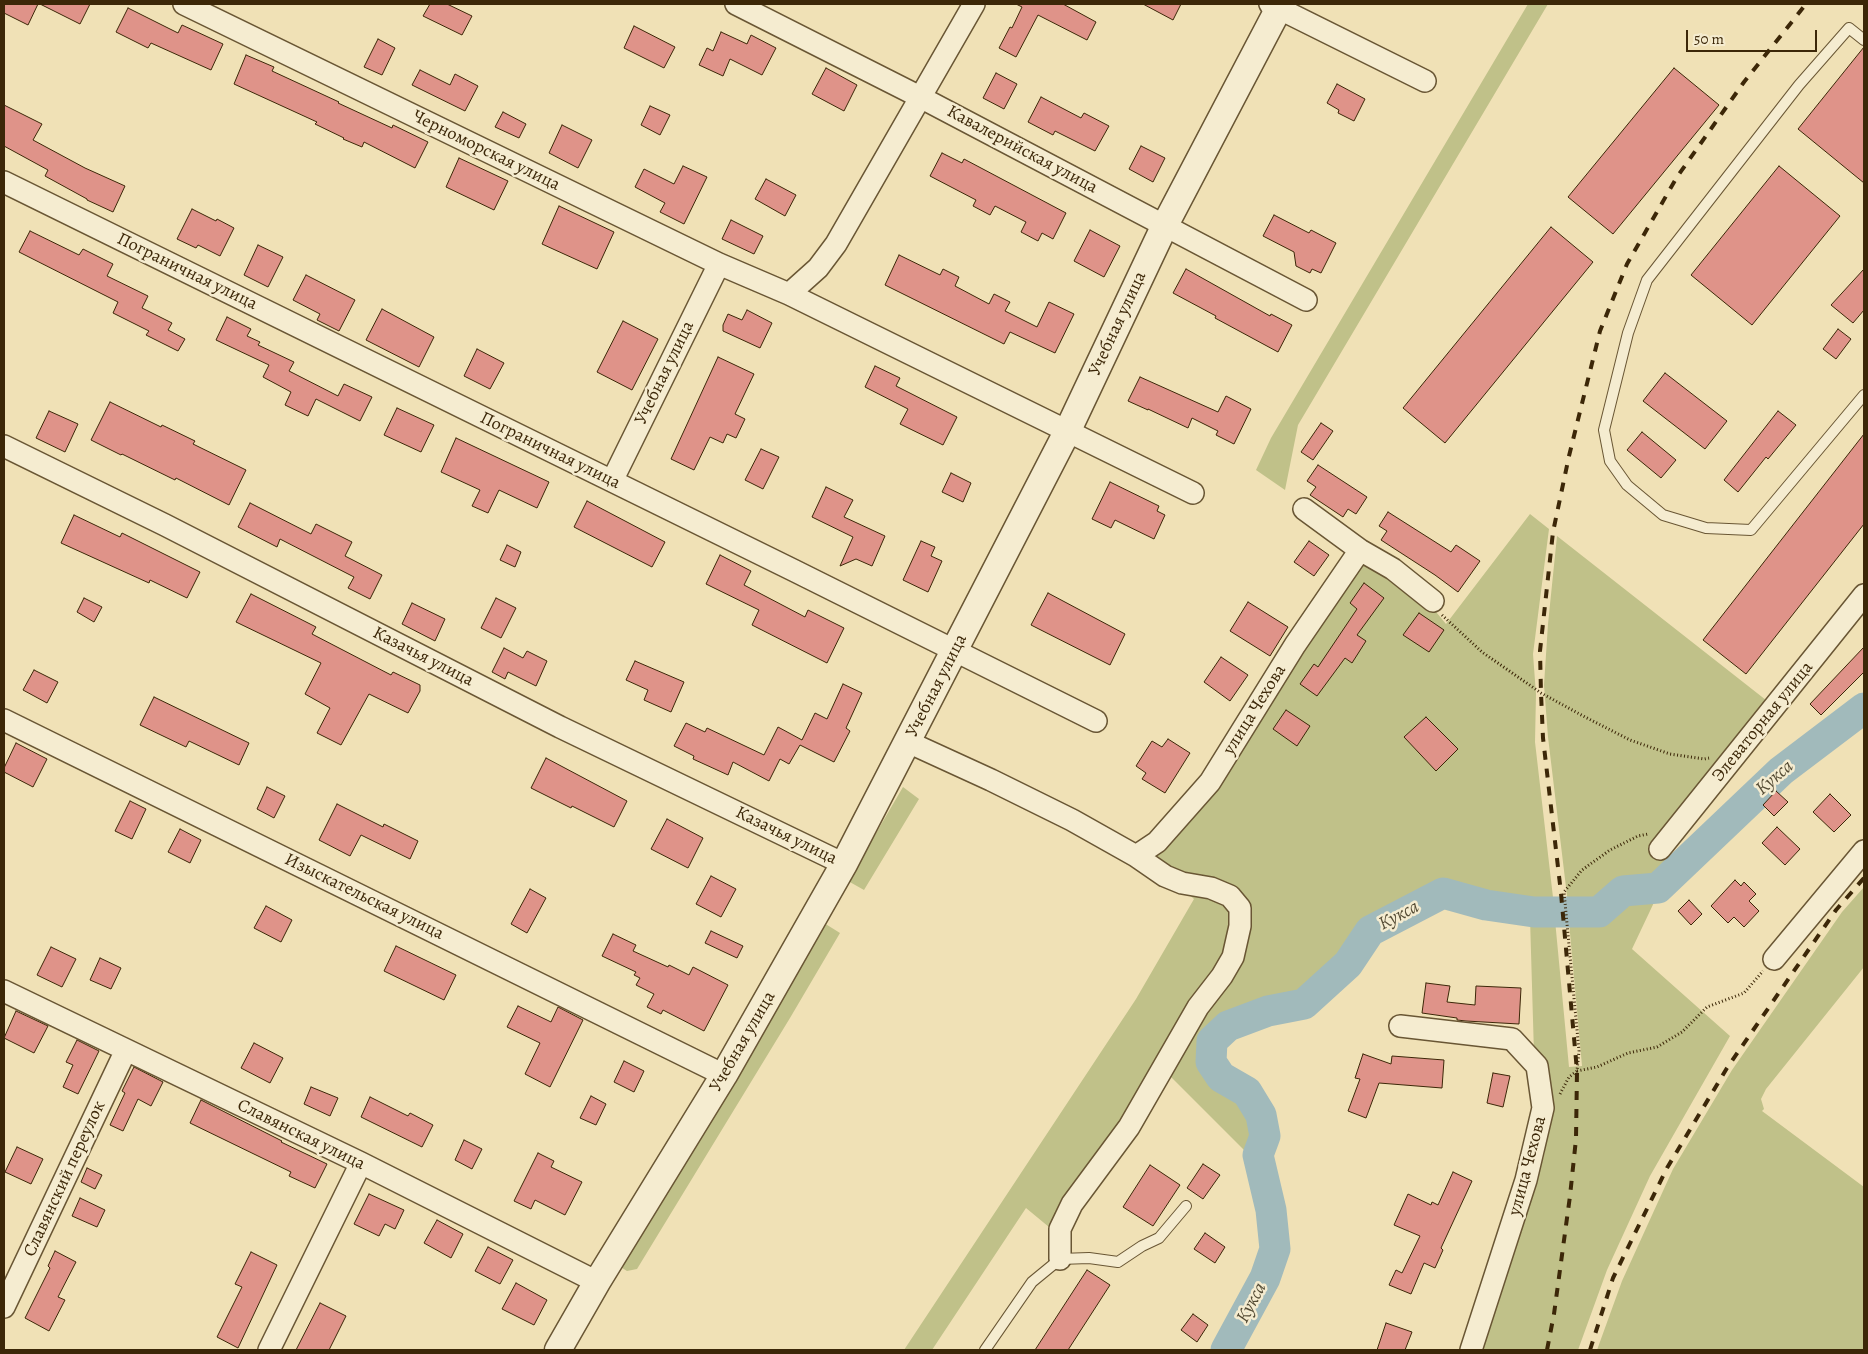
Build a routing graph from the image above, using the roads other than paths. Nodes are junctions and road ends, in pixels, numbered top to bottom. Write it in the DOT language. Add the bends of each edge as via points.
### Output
graph roads {
  1 [pos="184,4"];
  2 [pos="736,4"];
  3 [pos="974,4"];
  4 [pos="1276,5"];
  5 [pos="1864,40"];
  6 [pos="1425,81"];
  7 [pos="920,97"];
  8 [pos="4,182"];
  9 [pos="1165,226"];
  10 [pos="718,264"];
  11 [pos="789,294"];
  12 [pos="1306,300"];
  13 [pos="1864,395"];
  14 [pos="1068,430"];
  15 [pos="4,446"];
  16 [pos="612,481"];
  17 [pos="1193,493"];
  18 [pos="1304,509"];
  19 [pos="1360,550"];
  20 [pos="1864,595"];
  21 [pos="1433,601"];
  22 [pos="955,650"];
  23 [pos="4,720"];
  24 [pos="1096,721"];
  25 [pos="908,742"];
  26 [pos="1660,849"];
  27 [pos="1864,851"];
  28 [pos="1136,856"];
  29 [pos="844,864"];
  30 [pos="1774,959"];
  31 [pos="4,991"];
  32 [pos="1400,1026"];
  33 [pos="126,1050"];
  34 [pos="724,1075"];
  35 [pos="361,1163"];
  36 [pos="1186,1206"];
  37 [pos="1060,1260"];
  38 [pos="597,1282"];
  39 [pos="4,1307"];
  40 [pos="269,1350"];
  41 [pos="558,1350"];
  42 [pos="985,1350"];
  43 [pos="1470,1350"];
  1 -- 10 [label="street, Черноморская улица"];
  2 -- 7 [label="street, Кавалерийская улица"];
  3 -- 7 [label="street"];
  4 -- 6 [label="street"];
  4 -- 9 [label="street, Учебная улица"];
  5 -- 13 [label="lane" via="1849,28 1799,86 1647,280 1628,333 1604,430 1610,461 1627,485 1663,515 1706,528 1750,530"];
  7 -- 9 [label="street, Кавалерийская улица"];
  7 -- 11 [label="street" via="836,244 818,268"];
  8 -- 16 [label="street, Пограничная улица"];
  9 -- 12 [label="street, Кавалерийская улица"];
  9 -- 14 [label="street, Учебная улица"];
  10 -- 11 [label="street, Черноморская улица"];
  10 -- 16 [label="street, Учебная улица"];
  11 -- 14 [label="street, Черноморская улица"];
  14 -- 17 [label="street, Черноморская улица"];
  14 -- 22 [label="street, Учебная улица"];
  15 -- 29 [label="street, Казачья улица" via="560,727"];
  16 -- 22 [label="street, Пограничная улица"];
  18 -- 19 [label="street"];
  19 -- 21 [label="street" via="1393,569"];
  19 -- 28 [label="street, улица Чехова" via="1295,645 1210,782 1157,842"];
  20 -- 26 [label="street, Элеваторная улица"];
  22 -- 24 [label="street, Пограничная улица"];
  22 -- 25 [label="street, Учебная улица"];
  23 -- 34 [label="street, Изыскательская улица"];
  25 -- 28 [label="street" via="1072,820"];
  25 -- 29 [label="street, Учебная улица"];
  27 -- 30 [label="street"];
  28 -- 37 [label="street" via="1165,876 1230,896 1240,908 1240,926 1232,957 1222,976 1198,1007 1129,1127 1072,1204 1060,1229"];
  29 -- 34 [label="street, Учебная улица"];
  31 -- 33 [label="street, Славянская улица"];
  32 -- 43 [label="street, улица Чехова" via="1512,1039 1537,1066 1543,1108 1526,1180"];
  33 -- 35 [label="street, Славянская улица"];
  33 -- 39 [label="street, Славянский переулок"];
  34 -- 38 [label="street, Учебная улица"];
  35 -- 38 [label="street, Славянская улица"];
  35 -- 40 [label="street"];
  36 -- 37 [label="lane" via="1159,1238 1118,1262 1089,1258"];
  37 -- 42 [label="lane" via="1032,1282"];
  38 -- 41 [label="street, Учебная улица"];
}
